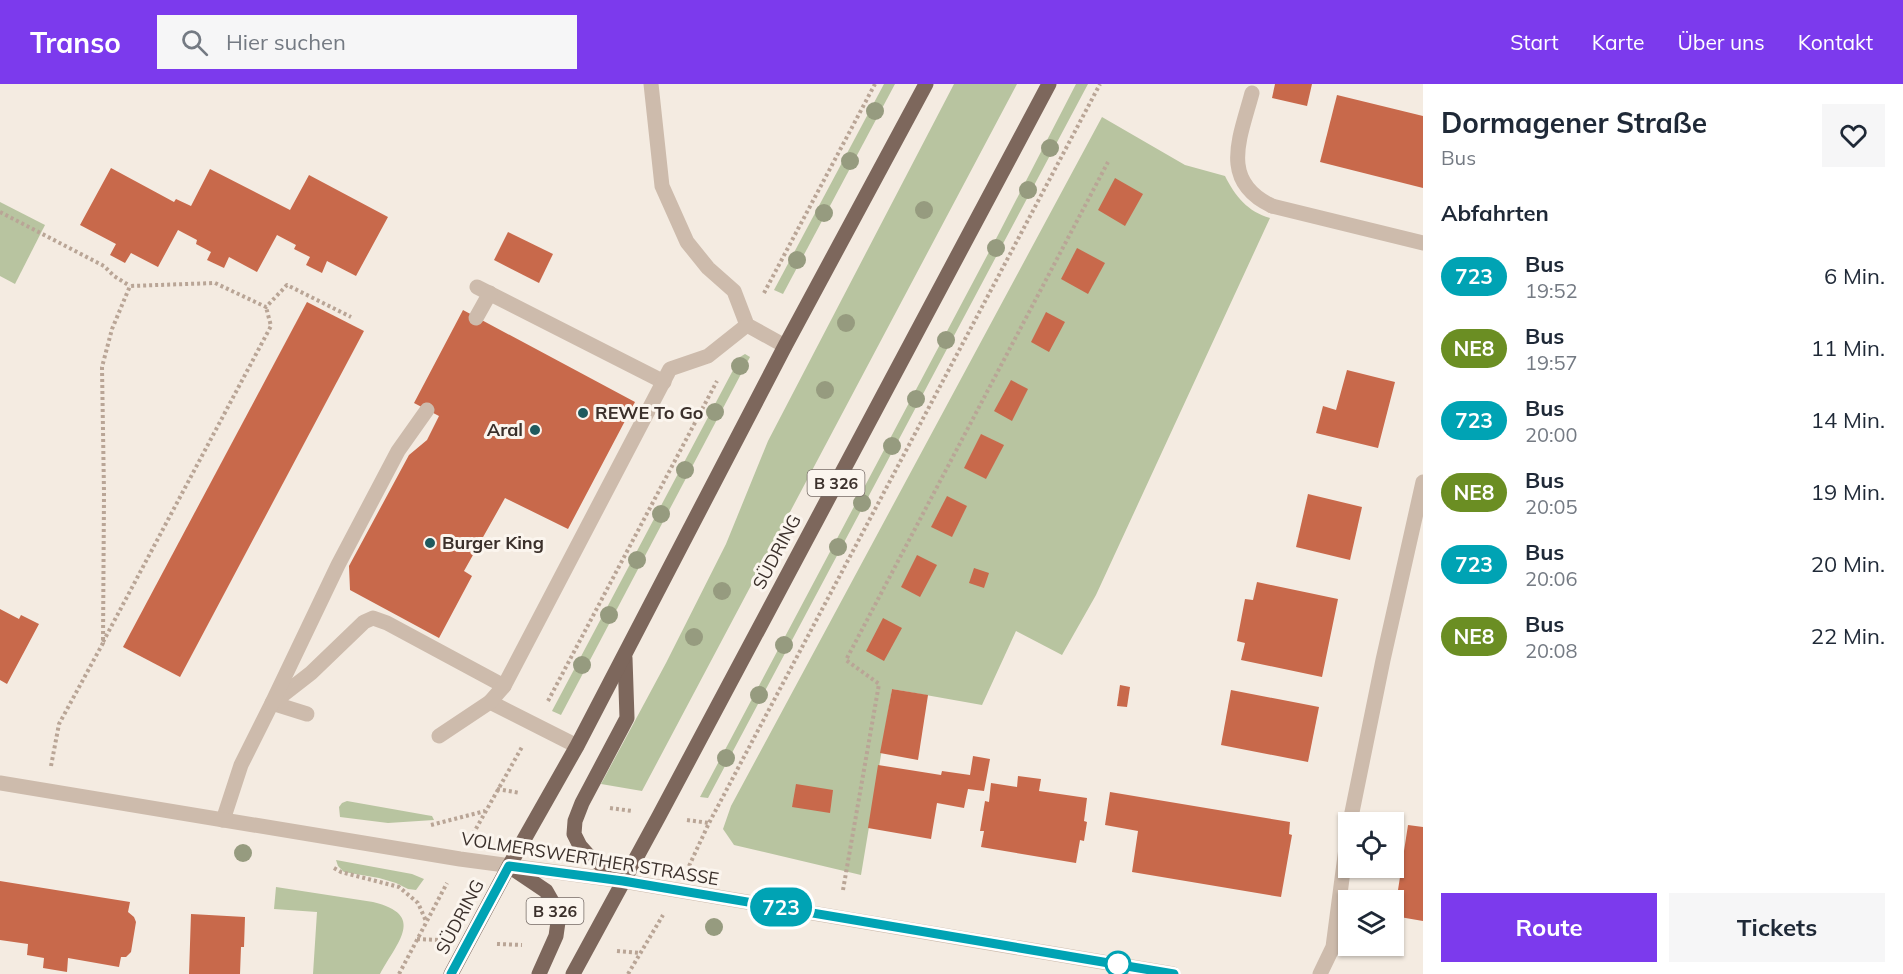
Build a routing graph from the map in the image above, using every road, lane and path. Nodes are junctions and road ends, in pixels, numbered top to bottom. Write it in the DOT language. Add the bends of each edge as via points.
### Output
graph roads {
  1 [pos="651,84"];
  2 [pos="875,84"];
  3 [pos="926,84"];
  4 [pos="1049,84"];
  5 [pos="1100,84"];
  6 [pos="1252,93"];
  7 [pos="1108,162"];
  8 [pos="0,212"];
  9 [pos="1423,243"];
  10 [pos="130,286"];
  11 [pos="266,307"];
  12 [pos="351,317"];
  13 [pos="476,318"];
  14 [pos="747,325"];
  15 [pos="785,346"];
  16 [pos="719,378"];
  17 [pos="664,382"];
  18 [pos="428,410"];
  19 [pos="1423,482"];
  20 [pos="103,643"];
  21 [pos="625,655"];
  22 [pos="504,686"];
  23 [pos="490,702"];
  24 [pos="272,703"];
  25 [pos="307,714"];
  26 [pos="535,726"];
  27 [pos="439,736"];
  28 [pos="577,746"];
  29 [pos="0,783"];
  30 [pos="497,789"];
  31 [pos="46,790"];
  32 [pos="517,793"];
  33 [pos="486,810"];
  34 [pos="1352,812"];
  35 [pos="223,820"];
  36 [pos="688,820"];
  37 [pos="479,823"];
  38 [pos="709,823"];
  39 [pos="424,825"];
  40 [pos="694,856"];
  41 [pos="330,865"];
  42 [pos="509,866"];
  43 [pos="1342,878"];
  44 [pos="623,881"];
  45 [pos="438,899"];
  46 [pos="664,913"];
  47 [pos="839,916"];
  48 [pos="426,922"];
  49 [pos="417,939"];
  50 [pos="438,940"];
  51 [pos="498,944"];
  52 [pos="528,946"];
  53 [pos="614,951"];
  54 [pos="640,953"];
  55 [pos="399,974"];
  56 [pos="451,974"];
  57 [pos="539,974"];
  58 [pos="573,974"];
  59 [pos="628,974"];
  60 [pos="1173,974"];
  61 [pos="1320,974"];
  1 -- 14 [label="street" via="662,186 687,242 734,291"];
  2 -- 14 [label="path"];
  3 -- 15 [label="main road, SÜDRING"];
  4 -- 44 [label="main road, SÜDRING / B 326"];
  5 -- 38 [label="path"];
  6 -- 9 [label="street" via="1236,160 1250,192 1272,206"];
  7 -- 47 [label="path" via="846,660 879,684"];
  8 -- 10 [label="path" via="104,266"];
  10 -- 11 [label="path" via="215,283"];
  10 -- 20 [label="path" via="112,329 102,368"];
  11 -- 12 [label="path" via="287,285"];
  11 -- 20 [label="path" via="271,326"];
  13 -- 17 [label="street" via="484,290"];
  14 -- 15 [label="street"];
  14 -- 17 [label="street" via="708,356 670,369"];
  15 -- 21 [label="main road, SÜDRING"];
  16 -- 26 [label="path"];
  17 -- 22 [label="street"];
  18 -- 24 [label="street" via="398,451"];
  19 -- 34 [label="street"];
  20 -- 31 [label="path" via="59,724"];
  21 -- 28 [label="main road, SÜDRING"];
  21 -- 44 [label="main road" via="627,718 582,803 574,834 588,855"];
  22 -- 23 [label="street"];
  22 -- 24 [label="street" via="373,618"];
  23 -- 26 [label="street"];
  23 -- 27 [label="street"];
  24 -- 25 [label="street"];
  24 -- 35 [label="street" via="241,765"];
  26 -- 28 [label="street"];
  26 -- 30 [label="path"];
  28 -- 42 [label="main road, SÜDRING"];
  29 -- 31 [label="street, VOLMERSWERTHER STRASSE"];
  30 -- 32 [label="path"];
  30 -- 33 [label="path"];
  31 -- 35 [label="street, VOLMERSWERTHER STRASSE"];
  33 -- 37 [label="path"];
  33 -- 39 [label="path"];
  35 -- 42 [label="street, VOLMERSWERTHER STRASSE"];
  36 -- 38 [label="path"];
  38 -- 40 [label="path"];
  41 -- 48 [label="path" via="340,872 399,887 418,903"];
  42 -- 44 [label="street, VOLMERSWERTHER STRASSE"];
  42 -- 56 [label="main road, SÜDRING"];
  42 -- 57 [label="main road, B 326" via="546,891 554,905 556,936"];
  43 -- 61 [label="street" via="1333,947"];
  44 -- 47 [label="street, VOLMERSWERTHER STRASSE"];
  44 -- 58 [label="main road, SÜDRING / B 326"];
  45 -- 48 [label="path"];
  46 -- 54 [label="path"];
  47 -- 60 [label="street, VOLMERSWERTHER STRASSE"];
  48 -- 49 [label="path"];
  49 -- 50 [label="path"];
  49 -- 55 [label="path"];
  51 -- 52 [label="path"];
  53 -- 54 [label="path"];
  54 -- 59 [label="path"];
}
